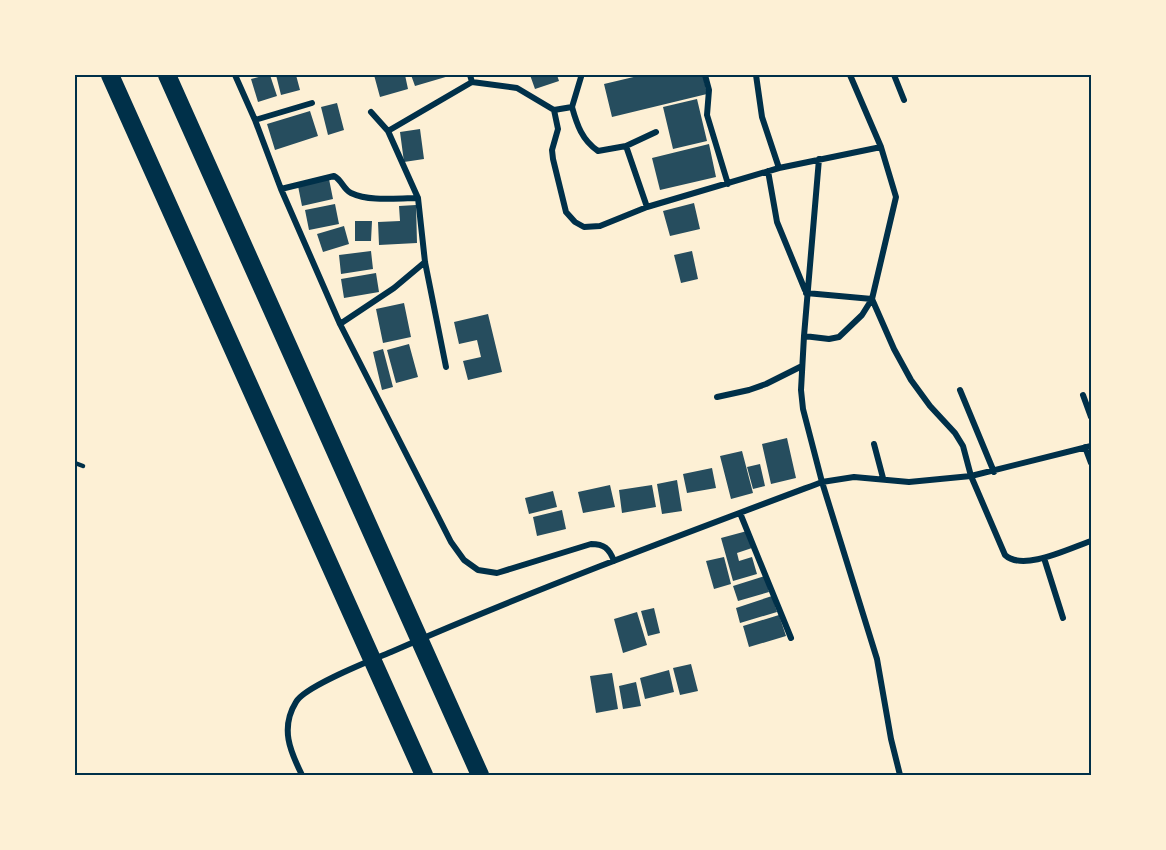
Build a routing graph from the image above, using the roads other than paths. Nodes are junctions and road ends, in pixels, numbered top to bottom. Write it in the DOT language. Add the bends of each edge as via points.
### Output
graph roads {
  1 [pos="110,75"];
  2 [pos="167,75"];
  3 [pos="235,75"];
  4 [pos="705,75"];
  5 [pos="756,75"];
  6 [pos="850,75"];
  7 [pos="894,75"];
  8 [pos="581,77"];
  9 [pos="471,79"];
  10 [pos="904,100"];
  11 [pos="312,103"];
  12 [pos="572,107"];
  13 [pos="554,110"];
  14 [pos="371,112"];
  15 [pos="255,120"];
  16 [pos="388,131"];
  17 [pos="656,132"];
  18 [pos="626,146"];
  19 [pos="881,147"];
  20 [pos="819,159"];
  21 [pos="779,168"];
  22 [pos="768,171"];
  23 [pos="728,184"];
  24 [pos="281,189"];
  25 [pos="417,198"];
  26 [pos="647,207"];
  27 [pos="425,262"];
  28 [pos="806,293"];
  29 [pos="872,299"];
  30 [pos="340,324"];
  31 [pos="804,336"];
  32 [pos="802,366"];
  33 [pos="446,367"];
  34 [pos="960,390"];
  35 [pos="1083,395"];
  36 [pos="717,396"];
  37 [pos="1091,417"];
  38 [pos="874,444"];
  39 [pos="1088,447"];
  40 [pos="75,463"];
  41 [pos="1091,463"];
  42 [pos="83,466"];
  43 [pos="994,471"];
  44 [pos="970,476"];
  45 [pos="883,478"];
  46 [pos="822,482"];
  47 [pos="740,513"];
  48 [pos="1091,541"];
  49 [pos="1044,558"];
  50 [pos="614,561"];
  51 [pos="1063,618"];
  52 [pos="791,638"];
  53 [pos="302,775"];
  54 [pos="424,775"];
  55 [pos="480,775"];
  56 [pos="900,775"];
  1 -- 54 [label="highway"];
  2 -- 55 [label="highway"];
  3 -- 15 [label="street"];
  4 -- 23 [label="street" via="708,115"];
  5 -- 21 [label="street" via="762,117"];
  6 -- 19 [label="street"];
  7 -- 10 [label="street"];
  8 -- 12 [label="street"];
  9 -- 13 [label="street" via="517,88"];
  9 -- 16 [label="street"];
  11 -- 15 [label="street"];
  12 -- 13 [label="street"];
  12 -- 18 [label="street" via="578,127 591,146 598,151"];
  13 -- 26 [label="street" via="558,129 553,159 566,212 575,222 584,227 600,226"];
  14 -- 16 [label="street"];
  15 -- 24 [label="street"];
  16 -- 25 [label="street"];
  17 -- 18 [label="street"];
  18 -- 26 [label="street"];
  19 -- 20 [label="street"];
  19 -- 29 [label="street" via="896,197"];
  20 -- 21 [label="street"];
  20 -- 28 [label="street"];
  21 -- 22 [label="street"];
  22 -- 23 [label="street"];
  22 -- 28 [label="street" via="777,222"];
  23 -- 26 [label="street"];
  24 -- 25 [label="street" via="334,176 350,192 365,197"];
  24 -- 30 [label="street"];
  25 -- 27 [label="street"];
  27 -- 30 [label="street"];
  27 -- 33 [label="street"];
  28 -- 29 [label="street"];
  28 -- 31 [label="street"];
  29 -- 31 [label="street" via="839,337"];
  29 -- 44 [label="street" via="911,380 963,446"];
  30 -- 50 [label="street" via="451,542 464,560 478,570 497,573 602,544 610,550"];
  31 -- 32 [label="street"];
  32 -- 36 [label="street" via="749,390"];
  32 -- 46 [label="street" via="802,409"];
  34 -- 43 [label="street"];
  35 -- 37 [label="street"];
  38 -- 45 [label="street"];
  39 -- 41 [label="street"];
  39 -- 43 [label="street"];
  40 -- 42 [label="lane"];
  43 -- 44 [label="street"];
  44 -- 45 [label="street" via="909,482"];
  44 -- 49 [label="street" via="1005,555 1019,562"];
  45 -- 46 [label="street"];
  46 -- 47 [label="street"];
  46 -- 56 [label="street" via="877,659"];
  47 -- 50 [label="street"];
  47 -- 52 [label="street"];
  48 -- 49 [label="street"];
  49 -- 51 [label="street"];
  50 -- 53 [label="street" via="478,614 328,680 296,700 288,725 290,752"];
}
